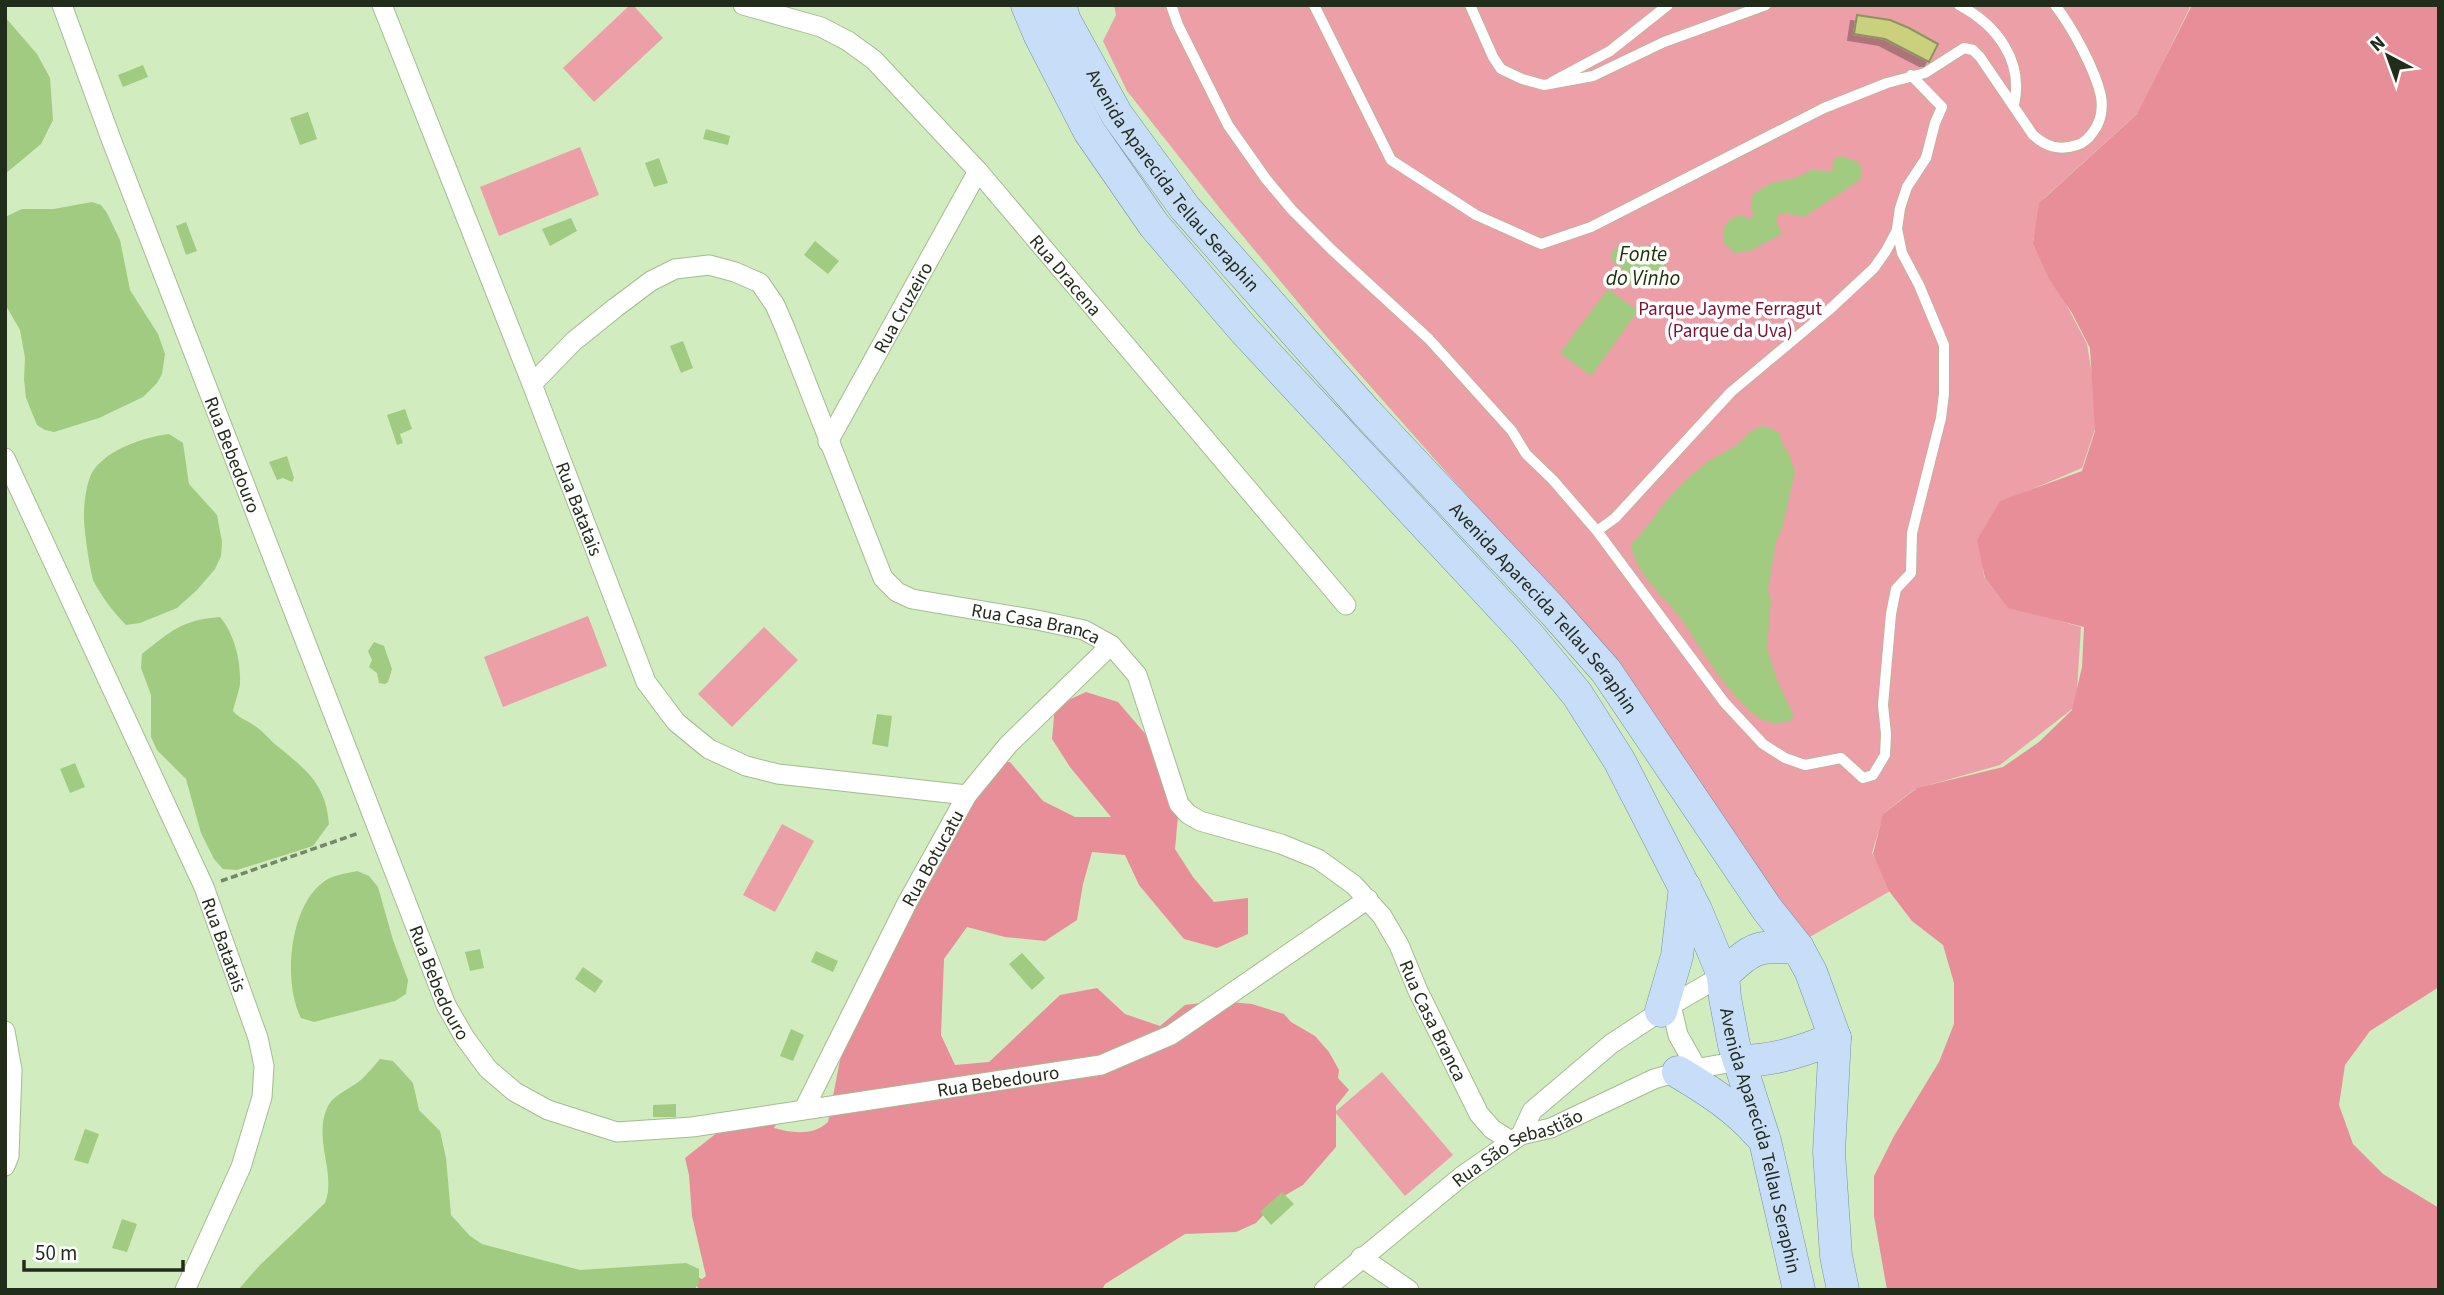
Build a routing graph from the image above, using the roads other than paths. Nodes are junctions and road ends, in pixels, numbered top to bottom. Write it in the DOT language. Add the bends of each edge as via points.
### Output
graph roads {
  1 [pos="62,5"];
  2 [pos="382,5"];
  3 [pos="743,5"];
  4 [pos="1027,5"];
  5 [pos="1060,5"];
  6 [pos="1171,5"];
  7 [pos="1314,5"];
  8 [pos="1469,5"];
  9 [pos="1668,5"];
  10 [pos="1766,5"];
  11 [pos="1959,5"];
  12 [pos="2055,5"];
  13 [pos="1911,75"];
  14 [pos="1545,85"];
  15 [pos="2014,105"];
  16 [pos="978,171"];
  17 [pos="1897,229"];
  18 [pos="532,384"];
  19 [pos="828,442"];
  20 [pos="5,458"];
  21 [pos="1597,531"];
  22 [pos="1346,605"];
  23 [pos="1111,645"];
  24 [pos="967,796"];
  25 [pos="1685,887"];
  26 [pos="1368,900"];
  27 [pos="1798,948"];
  28 [pos="1723,975"];
  29 [pos="1666,1008"];
  30 [pos="5,1031"];
  31 [pos="1835,1038"];
  32 [pos="1739,1061"];
  33 [pos="1687,1070"];
  34 [pos="804,1109"];
  35 [pos="1516,1138"];
  36 [pos="1765,1140"];
  37 [pos="5,1166"];
  38 [pos="1361,1257"];
  39 [pos="185,1290"];
  40 [pos="1324,1290"];
  41 [pos="1409,1290"];
  42 [pos="1799,1290"];
  43 [pos="1843,1290"];
  1 -- 34 [label="street, Rua Bebedouro" via="446,1005 465,1038 488,1069 515,1092 548,1110 617,1132 692,1127"];
  2 -- 18 [label="street, Rua Batatais"];
  3 -- 16 [label="street, Rua Dracena" via="821,27 848,41 874,60"];
  4 -- 25 [label="main road, Avenida Aparecida Tellau Seraphin" via="1089,131 1154,225 1577,694 1619,761"];
  5 -- 27 [label="main road, Avenida Aparecida Tellau Seraphin" via="1117,115 1185,208 1606,671"];
  6 -- 21 [label="lane" via="1228,125 1266,179 1332,250 1429,339"];
  7 -- 13 [label="lane" via="1391,160 1476,215 1541,244 1591,227 1824,108"];
  8 -- 14 [label="lane" via="1501,69"];
  9 -- 14 [label="lane" via="1610,51"];
  10 -- 14 [label="lane" via="1664,42 1593,76"];
  11 -- 15 [label="lane" via="1987,25 2011,54 2017,80"];
  12 -- 15 [label="lane" via="2096,83 2101,97 2099,123 2083,144 2058,149 2033,135"];
  13 -- 15 [label="lane" via="1925,73 1964,48 1973,50"];
  13 -- 17 [label="lane" via="1942,107 1926,158 1907,187"];
  16 -- 19 [label="street, Rua Cruzeiro"];
  16 -- 22 [label="street, Rua Dracena"];
  17 -- 21 [label="lane" via="1874,268 1731,392 1615,518"];
  17 -- 21 [label="lane" via="1902,253 1944,345 1944,394 1912,533 1911,573 1896,589 1891,614 1883,705 1885,755 1873,775 1863,778 1841,758 1805,765 1763,744 1713,687"];
  18 -- 19 [label="street, Rua Casa Branca" via="574,341 651,281 675,269 709,265 760,283 775,305"];
  18 -- 24 [label="street, Rua Batatais" via="646,682 676,722 709,749 746,766 778,774"];
  19 -- 23 [label="street, Rua Casa Branca" via="883,578 897,592 912,599 1084,630"];
  20 -- 39 [label="street, Rua Batatais" via="204,887 258,1038 264,1066 262,1097 241,1167"];
  23 -- 24 [label="street, Rua Botucatu" via="1008,745"];
  23 -- 26 [label="street, Rua Casa Branca" via="1137,675 1179,804 1188,814 1318,859"];
  24 -- 34 [label="street, Rua Botucatu" via="907,903"];
  25 -- 28 [label="main road, Avenida Aparecida Tellau Seraphin"];
  25 -- 29 [label="main road"];
  26 -- 34 [label="street, Rua Bebedouro" via="1171,1035 1101,1065"];
  26 -- 35 [label="street, Rua Casa Branca" via="1399,945 1479,1114 1492,1129"];
  27 -- 28 [label="main road" via="1765,947 1748,952"];
  27 -- 31 [label="main road, Avenida Aparecida Tellau Seraphin"];
  28 -- 29 [label="street"];
  28 -- 32 [label="main road, Avenida Aparecida Tellau Seraphin"];
  29 -- 33 [label="street"];
  29 -- 35 [label="street" via="1611,1044 1532,1111"];
  30 -- 37 [label="street" via="12,1070 12,1117"];
  31 -- 32 [label="main road" via="1772,1060"];
  31 -- 43 [label="main road, Avenida Aparecida Tellau Seraphin" via="1829,1152 1836,1256"];
  32 -- 33 [label="street, Rua São Sebastião"];
  32 -- 36 [label="main road, Avenida Aparecida Tellau Seraphin"];
  33 -- 35 [label="street, Rua São Sebastião" via="1640,1085 1551,1128"];
  33 -- 36 [label="main road"];
  35 -- 38 [label="street, Rua São Sebastião"];
  36 -- 42 [label="main road, Avenida Aparecida Tellau Seraphin"];
  38 -- 40 [label="street, Rua São Sebastião"];
  38 -- 41 [label="street"];
}
